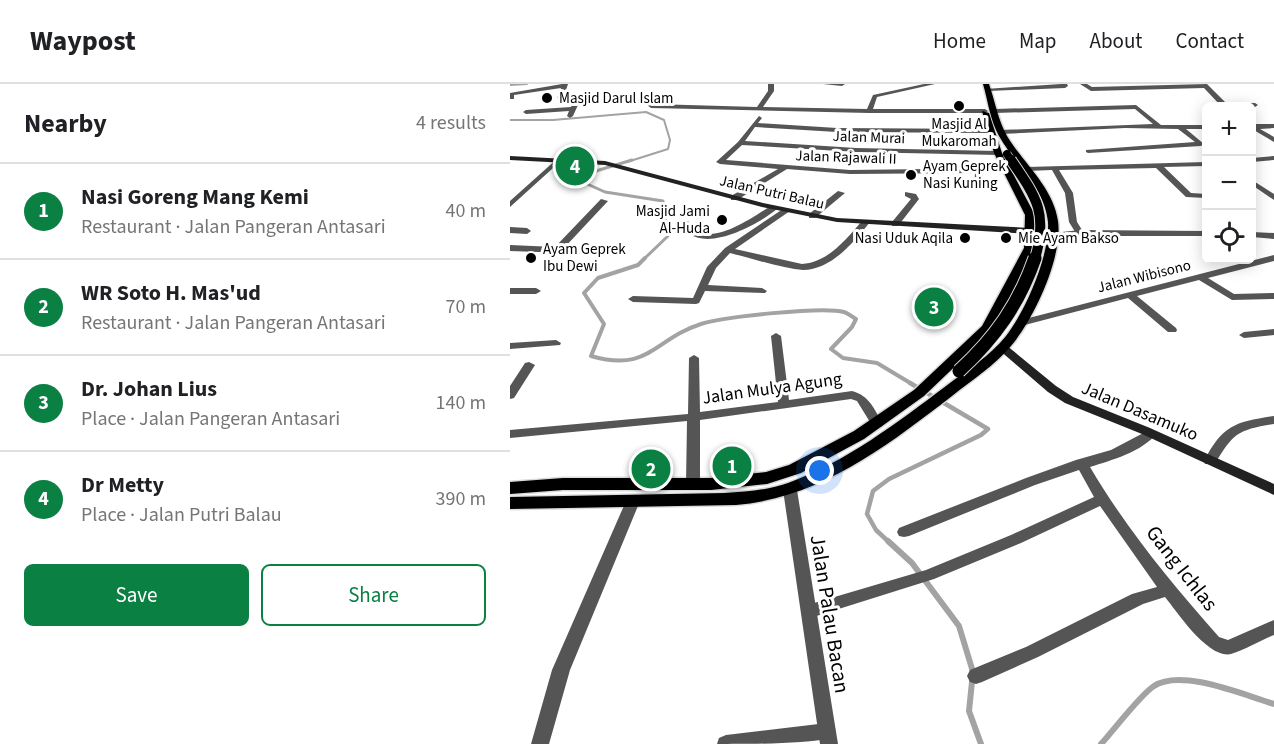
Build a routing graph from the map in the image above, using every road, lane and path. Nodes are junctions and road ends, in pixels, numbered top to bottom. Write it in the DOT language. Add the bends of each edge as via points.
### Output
graph roads {
  1 [pos="771,84"];
  2 [pos="826,84"];
  3 [pos="842,84"];
  4 [pos="932,84"];
  5 [pos="977,84"];
  6 [pos="1064,84"];
  7 [pos="1083,84"];
  8 [pos="565,85"];
  9 [pos="1205,85"];
  10 [pos="987,86"];
  11 [pos="562,93"];
  12 [pos="511,98"];
  13 [pos="1221,102"];
  14 [pos="762,108"];
  15 [pos="573,110"];
  16 [pos="869,111"];
  17 [pos="990,111"];
  18 [pos="526,112"];
  19 [pos="755,125"];
  20 [pos="1159,126"];
  21 [pos="1179,126"];
  22 [pos="1274,126"];
  23 [pos="1202,127"];
  24 [pos="1256,127"];
  25 [pos="1256,129"];
  26 [pos="990,131"];
  27 [pos="1001,132"];
  28 [pos="1274,140"];
  29 [pos="740,143"];
  30 [pos="1003,150"];
  31 [pos="1088,151"];
  32 [pos="510,158"];
  33 [pos="1274,158"];
  34 [pos="560,159"];
  35 [pos="1256,160"];
  36 [pos="1202,164"];
  37 [pos="1159,166"];
  38 [pos="784,168"];
  39 [pos="1054,168"];
  40 [pos="1027,169"];
  41 [pos="1008,170"];
  42 [pos="979,171"];
  43 [pos="1256,185"];
  44 [pos="978,188"];
  45 [pos="1263,190"];
  46 [pos="1256,191"];
  47 [pos="510,193"];
  48 [pos="841,193"];
  49 [pos="523,194"];
  50 [pos="908,194"];
  51 [pos="1202,196"];
  52 [pos="734,198"];
  53 [pos="1274,198"];
  54 [pos="604,201"];
  55 [pos="1047,202"];
  56 [pos="1026,203"];
  57 [pos="510,205"];
  58 [pos="774,208"];
  59 [pos="786,211"];
  60 [pos="1030,215"];
  61 [pos="812,216"];
  62 [pos="1052,218"];
  63 [pos="866,222"];
  64 [pos="685,223"];
  65 [pos="895,224"];
  66 [pos="510,230"];
  67 [pos="527,231"];
  68 [pos="1031,231"];
  69 [pos="1080,233"];
  70 [pos="1202,234"];
  71 [pos="1053,236"];
  72 [pos="1256,236"];
  73 [pos="1274,236"];
  74 [pos="510,248"];
  75 [pos="558,249"];
  76 [pos="728,250"];
  77 [pos="622,253"];
  78 [pos="1274,258"];
  79 [pos="1018,269"];
  80 [pos="1042,272"];
  81 [pos="1200,278"];
  82 [pos="1012,281"];
  83 [pos="1037,286"];
  84 [pos="701,288"];
  85 [pos="510,291"];
  86 [pos="536,291"];
  87 [pos="762,291"];
  88 [pos="1130,295"];
  89 [pos="1274,296"];
  90 [pos="633,299"];
  91 [pos="1021,323"];
  92 [pos="1172,330"];
  93 [pos="1274,332"];
  94 [pos="1244,335"];
  95 [pos="776,336"];
  96 [pos="555,343"];
  97 [pos="510,346"];
  98 [pos="1002,347"];
  99 [pos="694,358"];
  100 [pos="529,365"];
  101 [pos="928,384"];
  102 [pos="950,385"];
  103 [pos="510,395"];
  104 [pos="784,405"];
  105 [pos="693,417"];
  106 [pos="1274,420"];
  107 [pos="877,424"];
  108 [pos="510,434"];
  109 [pos="1151,434"];
  110 [pos="1210,461"];
  111 [pos="1081,463"];
  112 [pos="693,484"];
  113 [pos="510,488"];
  114 [pos="790,490"];
  115 [pos="1274,490"];
  116 [pos="1102,499"];
  117 [pos="633,501"];
  118 [pos="510,503"];
  119 [pos="904,532"];
  120 [pos="1167,590"];
  121 [pos="810,611"];
  122 [pos="1274,627"];
  123 [pos="975,676"];
  124 [pos="828,738"];
  125 [pos="540,744"];
  126 [pos="726,744"];
  1 -- 14 [label="street"];
  2 -- 3 [label="street"];
  4 -- 16 [label="street" via="875,96"];
  5 -- 17 [label="main road"];
  6 -- 10 [label="street"];
  7 -- 9 [label="street" via="1091,89"];
  8 -- 11 [label="street"];
  8 -- 12 [label="street" via="512,94"];
  9 -- 13 [label="street"];
  10 -- 17 [label="main road"];
  11 -- 12 [label="street"];
  11 -- 15 [label="street" via="560,98 577,97"];
  14 -- 15 [label="street" via="654,106 640,100"];
  14 -- 16 [label="street"];
  14 -- 19 [label="street"];
  15 -- 18 [label="street"];
  16 -- 17 [label="street"];
  17 -- 20 [label="street" via="1136,107"];
  17 -- 26 [label="main road"];
  17 -- 27 [label="main road"];
  19 -- 26 [label="street"];
  19 -- 29 [label="street"];
  20 -- 21 [label="street"];
  20 -- 27 [label="street"];
  21 -- 23 [label="street"];
  21 -- 31 [label="street" via="1201,144"];
  22 -- 24 [label="street"];
  25 -- 28 [label="street"];
  26 -- 30 [label="main road"];
  27 -- 30 [label="main road"];
  29 -- 30 [label="street, Jalan Murai" via="855,150"];
  29 -- 38 [label="street, Jalan Rajawali II" via="720,162"];
  30 -- 40 [label="main road"];
  30 -- 41 [label="main road"];
  30 -- 102 [label="main road, bridge" via="1038,206 1042,224 1040,245 1000,330"];
  32 -- 34 [label="main road, Jalan Putri Balau"];
  33 -- 35 [label="street"];
  34 -- 49 [label="street"];
  34 -- 52 [label="main road, Jalan Putri Balau" via="624,166"];
  36 -- 37 [label="street"];
  37 -- 39 [label="street"];
  37 -- 51 [label="street" via="1189,195"];
  38 -- 42 [label="street, Jalan Rajawali II"];
  38 -- 52 [label="street"];
  39 -- 40 [label="street"];
  39 -- 69 [label="street" via="1070,193 1073,222"];
  40 -- 55 [label="main road"];
  41 -- 42 [label="street, Jalan Rajawali II"];
  41 -- 56 [label="main road"];
  42 -- 44 [label="street"];
  43 -- 45 [label="street"];
  45 -- 46 [label="street"];
  45 -- 53 [label="street"];
  47 -- 49 [label="street"];
  48 -- 61 [label="street"];
  49 -- 57 [label="street"];
  50 -- 65 [label="street" via="915,199"];
  52 -- 58 [label="main road, Jalan Putri Balau"];
  54 -- 75 [label="street"];
  55 -- 56 [label="main road" via="1038,207"];
  55 -- 62 [label="main road"];
  56 -- 60 [label="main road"];
  58 -- 59 [label="main road, Jalan Putri Balau"];
  58 -- 64 [label="street" via="716,236 697,237"];
  59 -- 61 [label="main road, Jalan Putri Balau"];
  59 -- 76 [label="street"];
  60 -- 62 [label="main road" via="1041,211"];
  60 -- 68 [label="main road"];
  61 -- 63 [label="main road, Jalan Putri Balau"];
  62 -- 69 [label="street" via="1063,228"];
  62 -- 71 [label="main road"];
  63 -- 65 [label="main road, Jalan Putri Balau"];
  63 -- 76 [label="street" via="848,242 815,266 802,267"];
  65 -- 68 [label="main road, Jalan Putri Balau"];
  66 -- 67 [label="street"];
  68 -- 79 [label="main road" via="1029,248"];
  69 -- 70 [label="street"];
  69 -- 71 [label="street"];
  71 -- 80 [label="main road"];
  72 -- 73 [label="street"];
  74 -- 75 [label="street"];
  75 -- 77 [label="street"];
  76 -- 84 [label="street" via="712,267"];
  78 -- 81 [label="street, Jalan Wibisono"];
  79 -- 80 [label="main road" via="1028,277"];
  79 -- 82 [label="main road"];
  80 -- 83 [label="main road"];
  81 -- 88 [label="street, Jalan Wibisono"];
  81 -- 89 [label="street" via="1232,297"];
  82 -- 83 [label="main road" via="1028,277"];
  82 -- 101 [label="main road" via="987,328"];
  83 -- 91 [label="main road"];
  84 -- 87 [label="street"];
  84 -- 90 [label="street" via="693,302"];
  85 -- 86 [label="street"];
  88 -- 91 [label="street, Jalan Wibisono"];
  88 -- 92 [label="street"];
  91 -- 98 [label="main road"];
  93 -- 94 [label="street"];
  95 -- 104 [label="street"];
  96 -- 97 [label="street"];
  98 -- 102 [label="main road" via="984,365"];
  98 -- 109 [label="main road, Jalan Dasamuko" via="1052,389 1083,408"];
  99 -- 105 [label="street"];
  100 -- 103 [label="street"];
  101 -- 102 [label="main road"];
  101 -- 107 [label="main road"];
  102 -- 114 [label="main road" via="879,441"];
  104 -- 105 [label="street, Jalan Mulya Agung"];
  104 -- 107 [label="street, Jalan Mulya Agung" via="855,396 861,398"];
  105 -- 108 [label="street, Jalan Mulya Agung"];
  105 -- 112 [label="street"];
  106 -- 110 [label="street" via="1228,432"];
  107 -- 112 [label="main road" via="777,475 743,482"];
  109 -- 110 [label="main road, Jalan Dasamuko"];
  109 -- 111 [label="street" via="1131,447"];
  110 -- 115 [label="main road, Jalan Dasamuko"];
  111 -- 116 [label="street, Gang Ichlas"];
  111 -- 119 [label="street"];
  112 -- 113 [label="main road"];
  114 -- 117 [label="main road" via="720,500"];
  114 -- 121 [label="street, Jalan Palau Bacan"];
  116 -- 120 [label="street, Gang Ichlas"];
  116 -- 121 [label="street" via="929,575"];
  117 -- 118 [label="main road"];
  117 -- 125 [label="street" via="561,670"];
  120 -- 122 [label="street, Gang Ichlas" via="1217,645 1229,647"];
  120 -- 123 [label="street" via="1138,599"];
  121 -- 124 [label="street, Jalan Palau Bacan"];
  124 -- 126 [label="street"];
}
